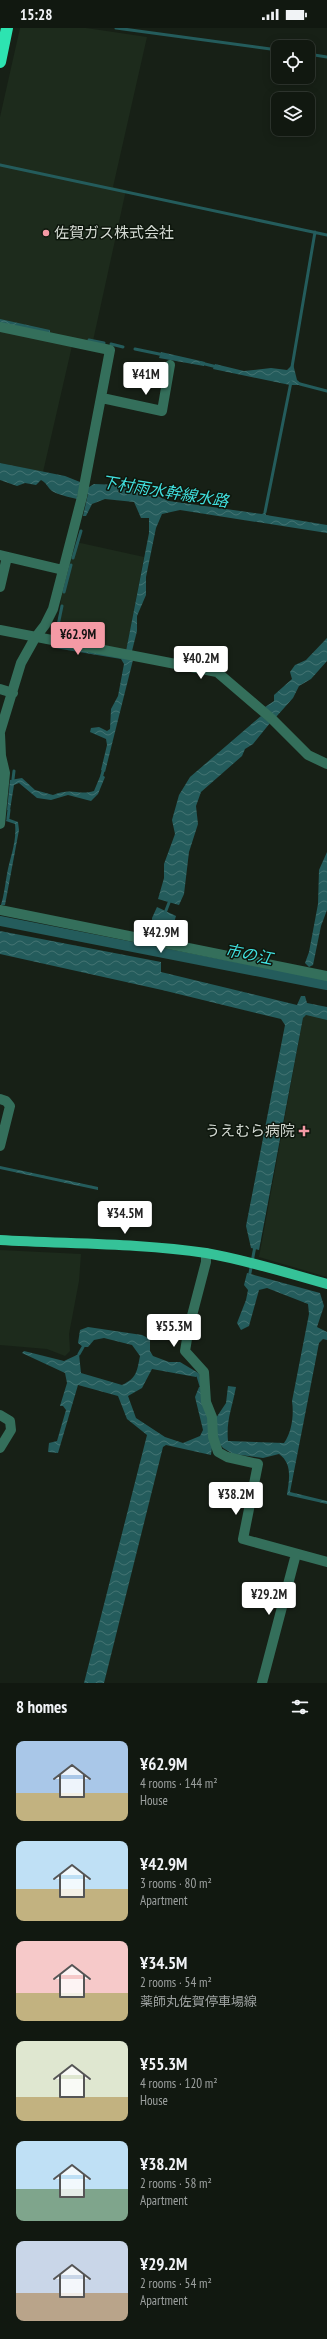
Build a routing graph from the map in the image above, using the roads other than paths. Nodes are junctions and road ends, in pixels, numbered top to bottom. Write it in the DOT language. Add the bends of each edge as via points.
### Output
graph roads {
  1 [pos="7,28"];
  2 [pos="0,62"];
  3 [pos="0,327"];
  4 [pos="170,365"];
  5 [pos="102,398"];
  6 [pos="3,556"];
  7 [pos="63,570"];
  8 [pos="0,587"];
  9 [pos="0,630"];
  10 [pos="35,638"];
  11 [pos="0,690"];
  12 [pos="13,693"];
  13 [pos="0,733"];
  14 [pos="327,764"];
  15 [pos="0,824"];
  16 [pos="0,910"];
  17 [pos="327,976"];
  18 [pos="0,1099"];
  19 [pos="0,1146"];
  20 [pos="0,1240"];
  21 [pos="206,1253"];
  22 [pos="327,1284"];
  23 [pos="0,1416"];
  24 [pos="0,1448"];
  25 [pos="296,1554"];
  26 [pos="327,1562"];
  27 [pos="262,1683"];
  1 -- 2 [label="highway"];
  3 -- 5 [label="street" via="110,350"];
  4 -- 5 [label="street" via="162,411"];
  5 -- 7 [label="street" via="82,497"];
  6 -- 7 [label="street"];
  6 -- 8 [label="street"];
  7 -- 10 [label="street" via="53,609 45,626"];
  9 -- 10 [label="street"];
  10 -- 12 [label="street" via="21,663"];
  10 -- 14 [label="street" via="217,672 308,755"];
  11 -- 12 [label="street"];
  12 -- 13 [label="street"];
  13 -- 15 [label="street" via="5,774"];
  16 -- 17 [label="street"];
  18 -- 19 [label="street" via="10,1106"];
  20 -- 21 [label="main road" via="155,1247"];
  21 -- 22 [label="main road"];
  21 -- 25 [label="street" via="185,1351 204,1372 206,1402 212,1417 214,1441 218,1452 227,1457 258,1464 243,1539"];
  23 -- 24 [label="street" via="10,1421 11,1430"];
  25 -- 26 [label="street"];
  25 -- 27 [label="street"];
}
